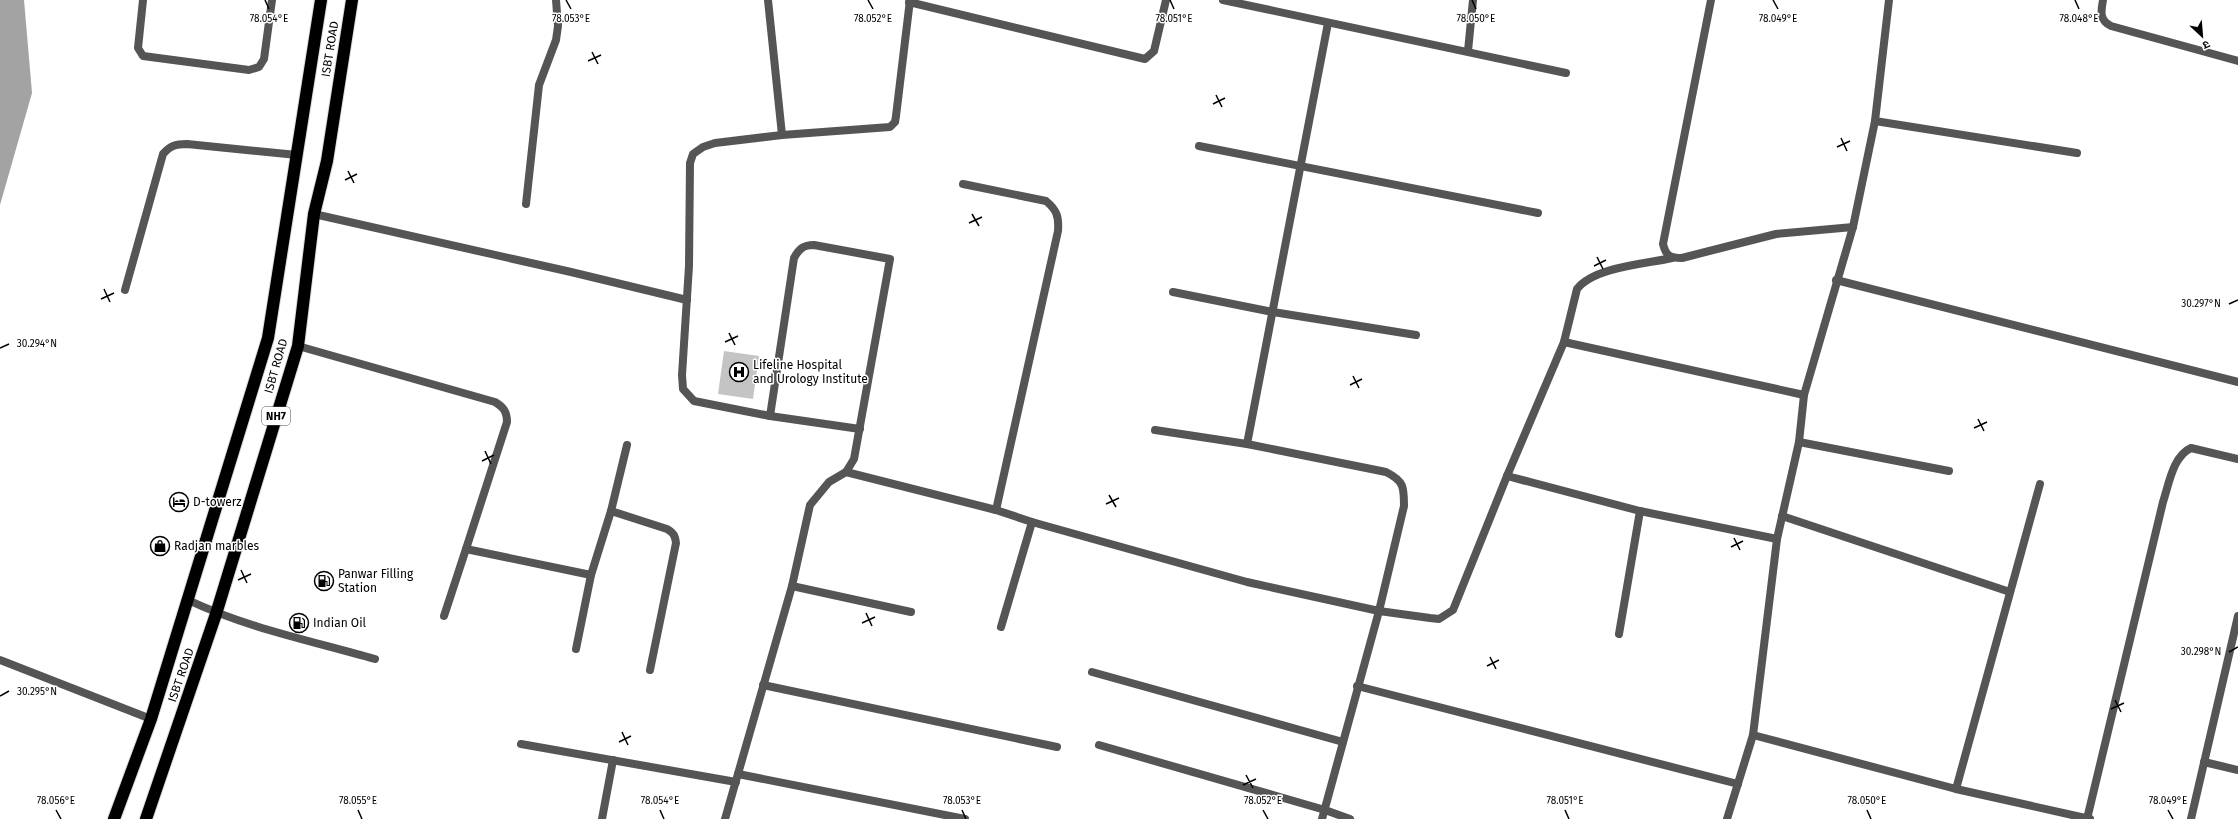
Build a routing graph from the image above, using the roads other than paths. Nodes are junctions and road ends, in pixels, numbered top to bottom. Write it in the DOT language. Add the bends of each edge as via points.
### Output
graph roads {
  1 [pos="143,0"];
  2 [pos="272,0"];
  3 [pos="321,0"];
  4 [pos="352,0"];
  5 [pos="556,0"];
  6 [pos="768,0"];
  7 [pos="1166,0"];
  8 [pos="1223,0"];
  9 [pos="1473,0"];
  10 [pos="1711,0"];
  11 [pos="1889,0"];
  12 [pos="2103,0"];
  13 [pos="910,1"];
  14 [pos="1328,23"];
  15 [pos="1468,51"];
  16 [pos="2238,62"];
  17 [pos="1566,73"];
  18 [pos="1875,121"];
  19 [pos="782,135"];
  20 [pos="1199,146"];
  21 [pos="2077,153"];
  22 [pos="297,155"];
  23 [pos="1301,166"];
  24 [pos="963,184"];
  25 [pos="526,204"];
  26 [pos="1538,213"];
  27 [pos="314,214"];
  28 [pos="1853,227"];
  29 [pos="1672,258"];
  30 [pos="1836,280"];
  31 [pos="125,290"];
  32 [pos="1173,292"];
  33 [pos="687,300"];
  34 [pos="1273,312"];
  35 [pos="1416,335"];
  36 [pos="1564,342"];
  37 [pos="298,346"];
  38 [pos="2238,382"];
  39 [pos="1804,395"];
  40 [pos="770,416"];
  41 [pos="860,429"];
  42 [pos="1155,430"];
  43 [pos="1799,442"];
  44 [pos="1246,444"];
  45 [pos="627,445"];
  46 [pos="2238,459"];
  47 [pos="1949,471"];
  48 [pos="846,472"];
  49 [pos="1507,476"];
  50 [pos="2040,484"];
  51 [pos="996,510"];
  52 [pos="611,511"];
  53 [pos="1640,511"];
  54 [pos="1782,516"];
  55 [pos="1032,522"];
  56 [pos="1777,539"];
  57 [pos="466,549"];
  58 [pos="591,575"];
  59 [pos="792,586"];
  60 [pos="2010,592"];
  61 [pos="188,600"];
  62 [pos="1379,611"];
  63 [pos="911,612"];
  64 [pos="216,614"];
  65 [pos="444,616"];
  66 [pos="2238,616"];
  67 [pos="1001,627"];
  68 [pos="1618,634"];
  69 [pos="576,649"];
  70 [pos="375,659"];
  71 [pos="0,660"];
  72 [pos="650,670"];
  73 [pos="1092,672"];
  74 [pos="763,685"];
  75 [pos="1358,686"];
  76 [pos="151,719"];
  77 [pos="1753,735"];
  78 [pos="1343,742"];
  79 [pos="521,744"];
  80 [pos="1099,745"];
  81 [pos="1057,747"];
  82 [pos="613,760"];
  83 [pos="2204,762"];
  84 [pos="2238,770"];
  85 [pos="737,778"];
  86 [pos="1738,784"];
  87 [pos="1956,789"];
  88 [pos="1325,810"];
  89 [pos="116,815"];
  90 [pos="108,819"];
  91 [pos="146,819"];
  92 [pos="602,819"];
  93 [pos="725,819"];
  94 [pos="965,819"];
  95 [pos="1322,819"];
  96 [pos="1350,819"];
  97 [pos="1727,819"];
  98 [pos="2088,819"];
  99 [pos="2190,819"];
  1 -- 2 [label="street" via="138,48 143,56 249,70 259,67 264,59"];
  3 -- 22 [label="highway, NH7"];
  4 -- 27 [label="highway, ISBT ROAD / NH7" via="327,161"];
  5 -- 25 [label="street" via="556,40 539,85"];
  6 -- 19 [label="street"];
  7 -- 13 [label="street" via="1154,51 1145,59"];
  8 -- 14 [label="street"];
  9 -- 15 [label="street"];
  10 -- 29 [label="street" via="1663,244 1666,253"];
  11 -- 18 [label="street"];
  12 -- 16 [label="street" via="2101,13 2106,24"];
  13 -- 19 [label="street" via="895,122 890,127 878,129"];
  14 -- 15 [label="street"];
  14 -- 23 [label="street"];
  15 -- 17 [label="street"];
  18 -- 21 [label="street"];
  18 -- 28 [label="street"];
  19 -- 33 [label="street" via="714,143 702,147 693,154 690,163"];
  20 -- 23 [label="street"];
  22 -- 31 [label="street" via="187,144 168,148 163,154"];
  22 -- 61 [label="highway, NH7" via="268,338"];
  23 -- 26 [label="street"];
  23 -- 34 [label="street"];
  24 -- 51 [label="street" via="1046,201 1055,208 1059,220"];
  27 -- 33 [label="street"];
  27 -- 37 [label="highway, ISBT ROAD / NH7"];
  28 -- 29 [label="street" via="1776,234 1682,258"];
  28 -- 30 [label="street"];
  29 -- 36 [label="street" via="1601,273 1583,282 1577,289"];
  30 -- 38 [label="street"];
  30 -- 39 [label="street"];
  32 -- 34 [label="street"];
  33 -- 40 [label="street" via="682,375 683,389 688,396 694,401"];
  34 -- 35 [label="street"];
  34 -- 44 [label="street"];
  36 -- 39 [label="street"];
  36 -- 49 [label="street"];
  37 -- 57 [label="street" via="495,402 503,407 507,414 507,422"];
  37 -- 64 [label="highway, ISBT ROAD / NH7"];
  39 -- 43 [label="street"];
  40 -- 41 [label="street"];
  40 -- 41 [label="street" via="794,258 802,248 814,244 890,259"];
  41 -- 48 [label="street" via="854,459"];
  42 -- 44 [label="street"];
  43 -- 47 [label="street"];
  43 -- 54 [label="street"];
  44 -- 62 [label="street" via="1386,472 1398,478 1404,489 1404,506"];
  45 -- 52 [label="street"];
  46 -- 98 [label="street" via="2191,448 2178,459 2163,502"];
  48 -- 51 [label="street"];
  48 -- 59 [label="street" via="829,482 810,506"];
  49 -- 53 [label="street"];
  49 -- 62 [label="street" via="1453,610 1439,619"];
  50 -- 60 [label="street"];
  51 -- 55 [label="street"];
  52 -- 58 [label="street"];
  52 -- 72 [label="street" via="667,529 673,532 675,537 675,551"];
  53 -- 56 [label="street"];
  53 -- 68 [label="street"];
  54 -- 56 [label="street"];
  54 -- 60 [label="street"];
  55 -- 62 [label="street" via="1247,582"];
  55 -- 67 [label="street"];
  56 -- 77 [label="street"];
  57 -- 58 [label="street"];
  57 -- 65 [label="street"];
  58 -- 69 [label="street"];
  59 -- 63 [label="street"];
  59 -- 74 [label="street"];
  60 -- 87 [label="street"];
  61 -- 64 [label="street"];
  61 -- 76 [label="highway, NH7"];
  62 -- 75 [label="street"];
  64 -- 70 [label="street"];
  64 -- 91 [label="highway, ISBT ROAD / NH7"];
  66 -- 83 [label="street"];
  71 -- 76 [label="street"];
  73 -- 78 [label="street"];
  74 -- 81 [label="street"];
  74 -- 85 [label="street"];
  75 -- 78 [label="street"];
  75 -- 86 [label="street"];
  76 -- 89 [label="highway, NH7"];
  77 -- 86 [label="street"];
  77 -- 87 [label="street"];
  78 -- 88 [label="street"];
  79 -- 82 [label="street"];
  80 -- 88 [label="street"];
  82 -- 85 [label="street"];
  82 -- 92 [label="street"];
  83 -- 84 [label="street"];
  83 -- 99 [label="street"];
  85 -- 93 [label="street"];
  85 -- 94 [label="street"];
  86 -- 97 [label="street"];
  87 -- 98 [label="street"];
  88 -- 95 [label="street"];
  88 -- 96 [label="street"];
  89 -- 90 [label="highway"];
}
